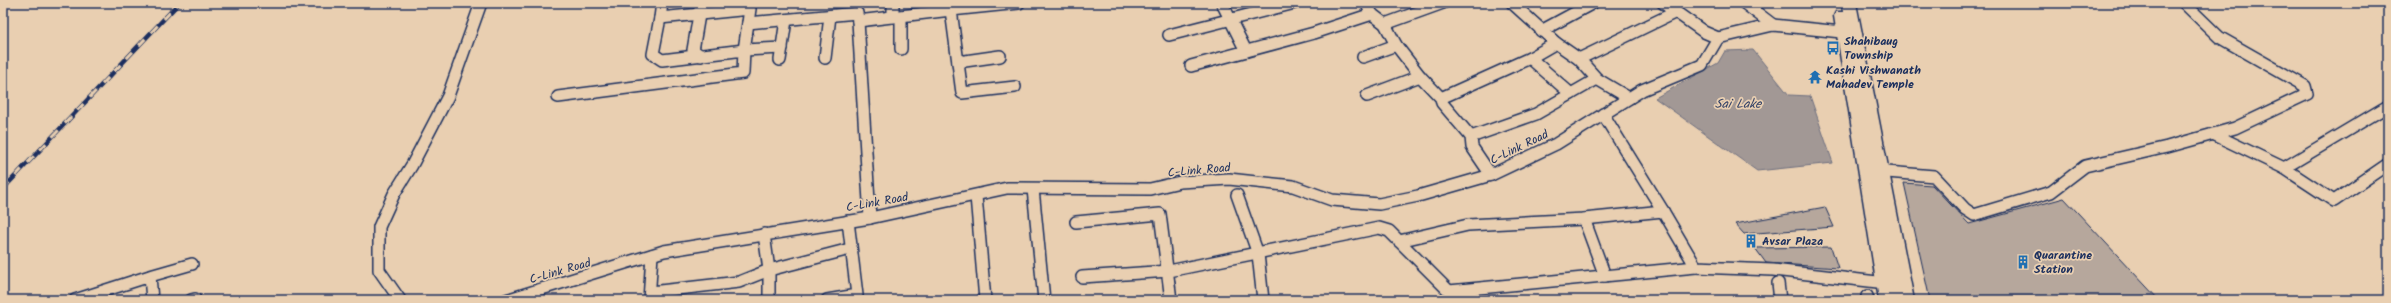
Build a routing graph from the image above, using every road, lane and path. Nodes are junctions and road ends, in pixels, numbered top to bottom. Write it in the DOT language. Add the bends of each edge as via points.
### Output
graph roads {
  1 [pos="481,3"];
  2 [pos="662,3"];
  3 [pos="893,3"];
  4 [pos="1019,3"];
  5 [pos="1222,3"];
  6 [pos="1294,3"];
  7 [pos="1366,3"];
  8 [pos="1512,3"];
  9 [pos="1592,3"];
  10 [pos="1663,3"];
  11 [pos="1744,3"];
  12 [pos="1839,3"];
  13 [pos="1850,3"];
  14 [pos="2184,3"];
  15 [pos="1438,4"];
  16 [pos="990,5"];
  17 [pos="750,6"];
  18 [pos="950,7"];
  19 [pos="701,8"];
  20 [pos="1676,12"];
  21 [pos="1372,14"];
  22 [pos="830,16"];
  23 [pos="897,16"];
  24 [pos="660,18"];
  25 [pos="786,20"];
  26 [pos="858,20"];
  27 [pos="1230,20"];
  28 [pos="748,23"];
  29 [pos="1385,24"];
  30 [pos="1772,26"];
  31 [pos="1541,31"];
  32 [pos="1849,33"];
  33 [pos="1169,35"];
  34 [pos="1718,38"];
  35 [pos="1556,43"];
  36 [pos="1396,45"];
  37 [pos="782,48"];
  38 [pos="901,49"];
  39 [pos="744,50"];
  40 [pos="1246,51"];
  41 [pos="701,56"];
  42 [pos="1000,56"];
  43 [pos="1363,57"];
  44 [pos="825,58"];
  45 [pos="1530,58"];
  46 [pos="1579,59"];
  47 [pos="780,60"];
  48 [pos="958,62"];
  49 [pos="1192,66"];
  50 [pos="1420,76"];
  51 [pos="1597,79"];
  52 [pos="1015,87"];
  53 [pos="1571,94"];
  54 [pos="1367,96"];
  55 [pos="558,97"];
  56 [pos="1441,98"];
  57 [pos="1629,98"];
  58 [pos="2388,106"];
  59 [pos="1603,114"];
  60 [pos="2213,134"];
  61 [pos="1471,137"];
  62 [pos="2388,164"];
  63 [pos="2284,168"];
  64 [pos="1873,170"];
  65 [pos="1491,175"];
  66 [pos="1033,189"];
  67 [pos="1237,195"];
  68 [pos="976,196"];
  69 [pos="1663,211"];
  70 [pos="870,218"];
  71 [pos="1584,219"];
  72 [pos="848,221"];
  73 [pos="1076,222"];
  74 [pos="764,234"];
  75 [pos="1399,242"];
  76 [pos="850,249"];
  77 [pos="1258,254"];
  78 [pos="652,255"];
  79 [pos="192,264"];
  80 [pos="1696,267"];
  81 [pos="769,270"];
  82 [pos="1168,271"];
  83 [pos="150,276"];
  84 [pos="1605,276"];
  85 [pos="1082,278"];
  86 [pos="1778,282"];
  87 [pos="1449,291"];
  88 [pos="1887,292"];
  89 [pos="650,296"];
  90 [pos="75,300"];
  91 [pos="152,300"];
  92 [pos="400,300"];
  93 [pos="506,300"];
  94 [pos="769,300"];
  95 [pos="828,300"];
  96 [pos="985,300"];
  97 [pos="1044,300"];
  98 [pos="1171,300"];
  99 [pos="1262,300"];
  100 [pos="1458,300"];
  101 [pos="1780,300"];
  102 [pos="1905,300"];
  1 -- 92 [label="street" via="448,96 394,194 379,227 379,270"];
  2 -- 24 [label="street"];
  3 -- 23 [label="street"];
  4 -- 16 [label="street"];
  5 -- 27 [label="street"];
  6 -- 27 [label="street"];
  7 -- 21 [label="street"];
  8 -- 31 [label="street"];
  9 -- 31 [label="street"];
  10 -- 20 [label="street"];
  11 -- 30 [label="street"];
  12 -- 32 [label="highway"];
  13 -- 32 [label="highway"];
  14 -- 60 [label="street" via="2219,37 2305,86 2307,94 2236,128"];
  15 -- 29 [label="street"];
  16 -- 18 [label="street"];
  17 -- 19 [label="street"];
  17 -- 28 [label="street"];
  18 -- 23 [label="street"];
  18 -- 48 [label="street"];
  19 -- 24 [label="street"];
  19 -- 41 [label="street" via="693,50"];
  20 -- 34 [label="street" via="1704,32"];
  20 -- 46 [label="street"];
  21 -- 29 [label="street"];
  21 -- 40 [label="street"];
  22 -- 25 [label="street"];
  22 -- 26 [label="street" via="857,13"];
  22 -- 44 [label="street"];
  23 -- 26 [label="street"];
  23 -- 38 [label="street"];
  24 -- 41 [label="street" via="653,54 662,60"];
  25 -- 28 [label="street"];
  25 -- 37 [label="street"];
  26 -- 70 [label="street"];
  27 -- 33 [label="street"];
  27 -- 40 [label="street"];
  28 -- 39 [label="street"];
  29 -- 36 [label="street"];
  30 -- 32 [label="street"];
  30 -- 34 [label="street"];
  31 -- 35 [label="street"];
  32 -- 64 [label="highway"];
  34 -- 57 [label="street, C-Link Road" via="1702,65"];
  35 -- 45 [label="street"];
  35 -- 46 [label="street"];
  36 -- 43 [label="street"];
  36 -- 50 [label="street"];
  37 -- 39 [label="street"];
  37 -- 47 [label="street"];
  39 -- 41 [label="street"];
  39 -- 55 [label="street" via="743,74"];
  40 -- 49 [label="street"];
  42 -- 48 [label="street"];
  45 -- 53 [label="street"];
  45 -- 56 [label="street"];
  46 -- 51 [label="street"];
  48 -- 52 [label="street" via="962,93"];
  50 -- 54 [label="street"];
  50 -- 56 [label="street"];
  51 -- 53 [label="street"];
  51 -- 57 [label="street"];
  53 -- 61 [label="street" via="1536,114"];
  56 -- 61 [label="street" via="1442,103"];
  57 -- 59 [label="street, C-Link Road"];
  58 -- 63 [label="street"];
  59 -- 65 [label="street, C-Link Road" via="1556,144"];
  59 -- 69 [label="street"];
  60 -- 63 [label="street"];
  60 -- 64 [label="street" via="2085,166 2051,192 1974,215 1934,176"];
  61 -- 65 [label="street" via="1472,147"];
  62 -- 63 [label="street" via="2334,201"];
  64 -- 88 [label="highway"];
  64 -- 102 [label="highway"];
  65 -- 66 [label="street, C-Link Road" via="1418,196 1379,204 1332,200 1293,186 1229,179 1180,182 1150,189"];
  66 -- 68 [label="street, C-Link Road" via="1007,188"];
  66 -- 97 [label="street"];
  67 -- 77 [label="street"];
  68 -- 70 [label="street, C-Link Road"];
  68 -- 96 [label="street"];
  69 -- 71 [label="street"];
  69 -- 80 [label="street"];
  70 -- 72 [label="street, C-Link Road"];
  71 -- 75 [label="street" via="1468,225"];
  71 -- 84 [label="street"];
  72 -- 74 [label="street, C-Link Road"];
  72 -- 76 [label="street"];
  73 -- 82 [label="street" via="1160,214"];
  74 -- 78 [label="street, C-Link Road"];
  74 -- 81 [label="street"];
  75 -- 77 [label="street" via="1389,231 1379,228"];
  75 -- 87 [label="street"];
  76 -- 81 [label="street"];
  76 -- 95 [label="street" via="857,295"];
  77 -- 82 [label="street"];
  77 -- 99 [label="street"];
  78 -- 89 [label="street"];
  78 -- 93 [label="street, C-Link Road"];
  79 -- 83 [label="street"];
  80 -- 84 [label="street"];
  80 -- 88 [label="street" via="1773,270"];
  81 -- 89 [label="street" via="739,282"];
  81 -- 94 [label="street"];
  82 -- 85 [label="street"];
  82 -- 98 [label="street"];
  83 -- 90 [label="street"];
  83 -- 91 [label="street"];
  84 -- 87 [label="street"];
  86 -- 101 [label="street"];
  87 -- 100 [label="street"];
}
